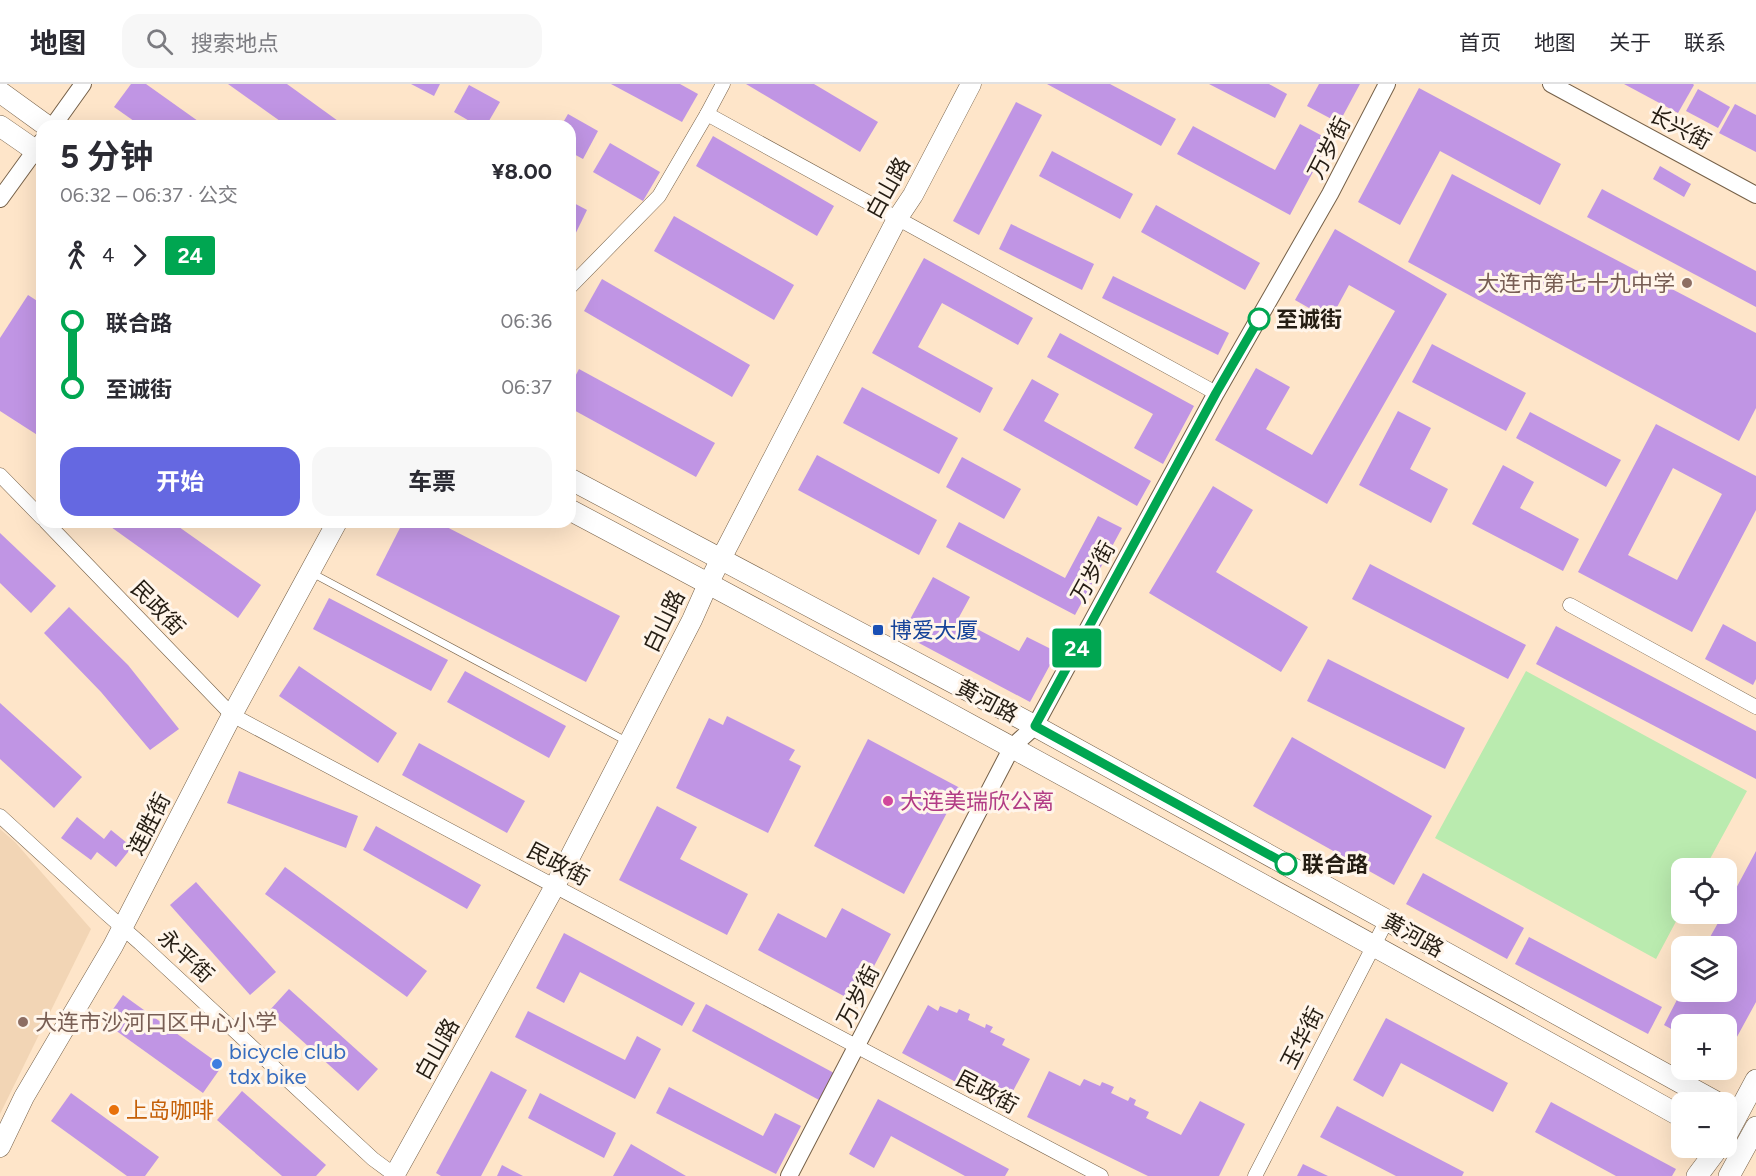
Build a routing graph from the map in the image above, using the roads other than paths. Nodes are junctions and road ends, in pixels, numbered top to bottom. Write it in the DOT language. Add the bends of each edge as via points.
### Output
graph roads {
  1 [pos="82,84"];
  2 [pos="723,84"];
  3 [pos="971,84"];
  4 [pos="1387,84"];
  5 [pos="1551,84"];
  6 [pos="0,92"];
  7 [pos="707,114"];
  8 [pos="39,120"];
  9 [pos="57,120"];
  10 [pos="0,126"];
  11 [pos="36,147"];
  12 [pos="36,154"];
  13 [pos="1756,195"];
  14 [pos="0,199"];
  15 [pos="897,219"];
  16 [pos="576,281"];
  17 [pos="1216,393"];
  18 [pos="0,475"];
  19 [pos="576,482"];
  20 [pos="36,512"];
  21 [pos="576,513"];
  22 [pos="52,528"];
  23 [pos="334,528"];
  24 [pos="720,560"];
  25 [pos="310,572"];
  26 [pos="708,584"];
  27 [pos="1570,605"];
  28 [pos="1756,707"];
  29 [pos="232,715"];
  30 [pos="1035,726"];
  31 [pos="629,742"];
  32 [pos="1012,747"];
  33 [pos="0,816"];
  34 [pos="555,886"];
  35 [pos="1387,920"];
  36 [pos="122,927"];
  37 [pos="1374,945"];
  38 [pos="857,1046"];
  39 [pos="1756,1080"];
  40 [pos="1698,1092"];
  41 [pos="1671,1111"];
  42 [pos="1744,1118"];
  43 [pos="0,1147"];
  44 [pos="1742,1150"];
  45 [pos="1710,1158"];
  46 [pos="395,1176"];
  47 [pos="789,1176"];
  48 [pos="1101,1176"];
  49 [pos="1255,1176"];
  50 [pos="1696,1176"];
  51 [pos="1729,1176"];
  1 -- 9 [label="street"];
  2 -- 7 [label="street"];
  3 -- 15 [label="main road, 白山路"];
  4 -- 17 [label="street, 万岁街" via="1330,194"];
  5 -- 13 [label="street, 长兴街"];
  6 -- 8 [label="main road"];
  7 -- 15 [label="street"];
  7 -- 16 [label="street" via="659,196"];
  10 -- 11 [label="main road"];
  12 -- 14 [label="street"];
  15 -- 17 [label="street"];
  15 -- 24 [label="main road, 白山路"];
  17 -- 30 [label="street, 万岁街"];
  18 -- 20 [label="street"];
  19 -- 24 [label="main road, 黄河路"];
  21 -- 26 [label="main road, 黄河路"];
  22 -- 29 [label="street, 民政街"];
  23 -- 25 [label="main road, 连胜街"];
  24 -- 26 [label="main road, 白山路"];
  24 -- 30 [label="main road, 黄河路"];
  25 -- 29 [label="main road, 连胜街"];
  25 -- 31 [label="lane"];
  26 -- 31 [label="main road, 白山路"];
  26 -- 32 [label="main road, 黄河路"];
  27 -- 28 [label="street"];
  29 -- 34 [label="street, 民政街"];
  29 -- 36 [label="main road, 连胜街"];
  30 -- 32 [label="street, 万岁街"];
  30 -- 35 [label="main road, 黄河路"];
  31 -- 34 [label="main road, 白山路"];
  32 -- 37 [label="main road, 黄河路"];
  32 -- 38 [label="street, 万岁街"];
  33 -- 36 [label="street, 永平街"];
  34 -- 38 [label="street, 民政街"];
  34 -- 46 [label="main road, 白山路"];
  35 -- 37 [label="street, 玉华街"];
  35 -- 40 [label="main road, 黄河路"];
  36 -- 43 [label="main road, 连胜街" via="24,1097"];
  36 -- 46 [label="street, 永平街"];
  37 -- 41 [label="main road, 黄河路"];
  37 -- 49 [label="street, 玉华街"];
  38 -- 47 [label="street, 万岁街"];
  38 -- 48 [label="street, 民政街"];
  39 -- 42 [label="main road"];
  42 -- 44 [label="main road"];
  44 -- 51 [label="main road"];
  45 -- 50 [label="main road"];
}
